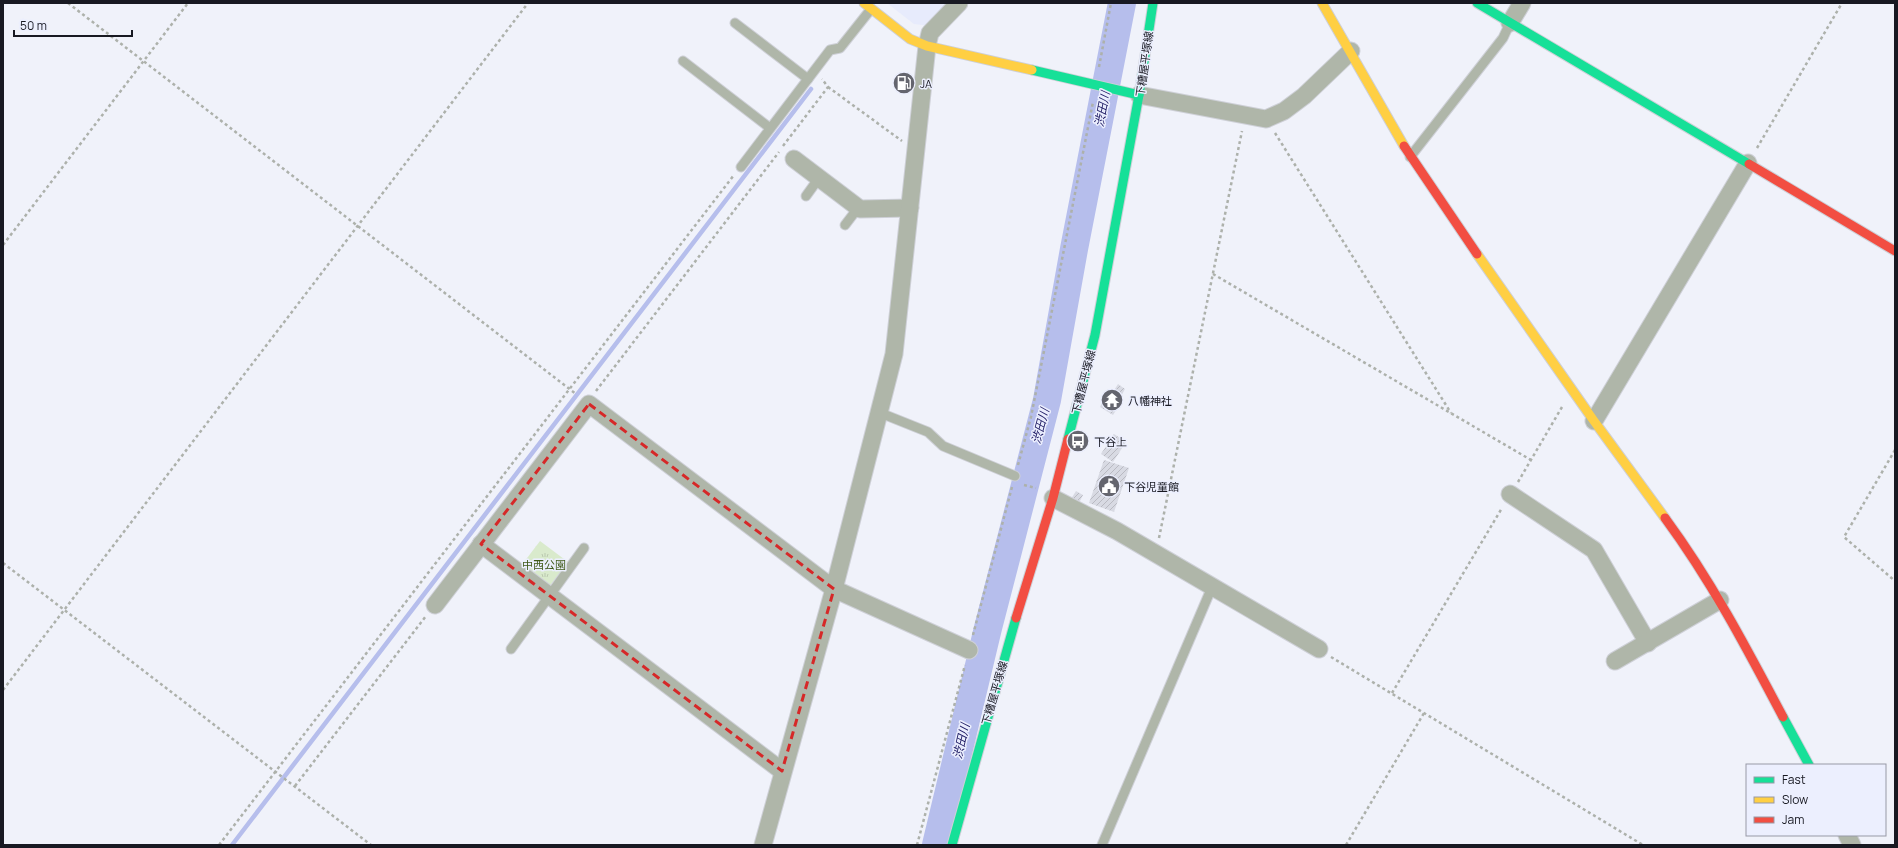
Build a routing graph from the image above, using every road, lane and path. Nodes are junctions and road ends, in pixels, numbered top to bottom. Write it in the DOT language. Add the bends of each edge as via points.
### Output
graph roads {
  1 [pos="68,3"];
  2 [pos="188,3"];
  3 [pos="528,3"];
  4 [pos="959,3"];
  5 [pos="1111,3"];
  6 [pos="1153,3"];
  7 [pos="1322,3"];
  8 [pos="1477,3"];
  9 [pos="1522,3"];
  10 [pos="1842,3"];
  11 [pos="868,6"];
  12 [pos="1510,22"];
  13 [pos="735,23"];
  14 [pos="927,46"];
  15 [pos="1351,51"];
  16 [pos="144,61"];
  17 [pos="683,61"];
  18 [pos="811,76"];
  19 [pos="828,86"];
  20 [pos="1098,86"];
  21 [pos="1139,95"];
  22 [pos="1245,115"];
  23 [pos="1266,119"];
  24 [pos="770,128"];
  25 [pos="916,152"];
  26 [pos="1410,156"];
  27 [pos="794,160"];
  28 [pos="1748,163"];
  29 [pos="741,167"];
  30 [pos="819,178"];
  31 [pos="806,196"];
  32 [pos="858,208"];
  33 [pos="910,208"];
  34 [pos="845,225"];
  35 [pos="356,226"];
  36 [pos="3,245"];
  37 [pos="1895,251"];
  38 [pos="1213,274"];
  39 [pos="570,390"];
  40 [pos="1572,390"];
  41 [pos="589,404"];
  42 [pos="878,412"];
  43 [pos="1452,413"];
  44 [pos="1594,421"];
  45 [pos="1895,450"];
  46 [pos="1531,460"];
  47 [pos="1014,479"];
  48 [pos="1510,494"];
  49 [pos="1053,496"];
  50 [pos="481,544"];
  51 [pos="584,548"];
  52 [pos="1156,554"];
  53 [pos="3,563"];
  54 [pos="1895,581"];
  55 [pos="1212,587"];
  56 [pos="834,589"];
  57 [pos="550,596"];
  58 [pos="1720,600"];
  59 [pos="435,604"];
  60 [pos="63,609"];
  61 [pos="1648,643"];
  62 [pos="510,649"];
  63 [pos="1319,649"];
  64 [pos="969,650"];
  65 [pos="1615,661"];
  66 [pos="3,690"];
  67 [pos="1392,693"];
  68 [pos="1424,713"];
  69 [pos="1808,764"];
  70 [pos="275,771"];
  71 [pos="782,771"];
  72 [pos="295,786"];
  73 [pos="1847,836"];
  74 [pos="219,845"];
  75 [pos="371,845"];
  76 [pos="763,845"];
  77 [pos="917,845"];
  78 [pos="952,845"];
  79 [pos="1102,845"];
  80 [pos="1346,845"];
  81 [pos="1643,845"];
  82 [pos="1852,845"];
  1 -- 16 [label="path"];
  2 -- 16 [label="path"];
  3 -- 35 [label="path"];
  4 -- 14 [label="street" via="930,33"];
  5 -- 20 [label="path"];
  6 -- 21 [label="street, 下糟屋平塚線"];
  7 -- 15 [label="street"];
  8 -- 12 [label="street"];
  9 -- 12 [label="street"];
  10 -- 28 [label="path"];
  11 -- 14 [label="street" via="910,39"];
  11 -- 18 [label="lane" via="840,48 830,50"];
  12 -- 26 [label="lane" via="1504,38"];
  12 -- 28 [label="street"];
  13 -- 18 [label="lane"];
  14 -- 20 [label="street"];
  14 -- 25 [label="street"];
  15 -- 23 [label="street" via="1284,112"];
  15 -- 26 [label="street"];
  16 -- 35 [label="path"];
  16 -- 36 [label="path"];
  17 -- 24 [label="lane"];
  18 -- 19 [label="path" via="823,79"];
  18 -- 24 [label="lane"];
  19 -- 25 [label="path"];
  19 -- 41 [label="path"];
  20 -- 21 [label="street"];
  20 -- 47 [label="path" via="1031,417"];
  21 -- 22 [label="street"];
  21 -- 49 [label="street, 下糟屋平塚線" via="1095,335"];
  22 -- 23 [label="street"];
  22 -- 38 [label="path"];
  23 -- 43 [label="path"];
  24 -- 29 [label="lane"];
  25 -- 33 [label="street"];
  26 -- 40 [label="street"];
  27 -- 30 [label="street"];
  28 -- 37 [label="street"];
  28 -- 44 [label="street"];
  29 -- 39 [label="path"];
  30 -- 31 [label="lane"];
  30 -- 32 [label="street"];
  32 -- 33 [label="street"];
  32 -- 34 [label="lane"];
  33 -- 42 [label="street" via="894,354"];
  35 -- 39 [label="path"];
  35 -- 60 [label="path"];
  38 -- 43 [label="path"];
  38 -- 52 [label="path"];
  39 -- 41 [label="path"];
  39 -- 70 [label="path"];
  40 -- 44 [label="street"];
  40 -- 46 [label="path"];
  41 -- 50 [label="street"];
  41 -- 56 [label="street"];
  42 -- 47 [label="lane" via="928,432 942,446"];
  42 -- 56 [label="street"];
  43 -- 46 [label="path"];
  44 -- 58 [label="street" via="1691,554"];
  45 -- 54 [label="path" via="1844,537"];
  46 -- 48 [label="path"];
  47 -- 49 [label="path"];
  47 -- 64 [label="path"];
  48 -- 61 [label="street" via="1594,550"];
  48 -- 67 [label="path"];
  49 -- 52 [label="street"];
  49 -- 78 [label="street, 下糟屋平塚線"];
  50 -- 57 [label="street"];
  50 -- 59 [label="street"];
  51 -- 57 [label="lane"];
  52 -- 55 [label="street"];
  53 -- 60 [label="path"];
  55 -- 63 [label="street"];
  55 -- 79 [label="lane"];
  56 -- 64 [label="street"];
  56 -- 71 [label="street"];
  57 -- 62 [label="lane"];
  57 -- 71 [label="street"];
  58 -- 61 [label="street"];
  58 -- 69 [label="street"];
  59 -- 72 [label="path"];
  60 -- 66 [label="path"];
  60 -- 70 [label="path"];
  61 -- 65 [label="street"];
  63 -- 67 [label="path"];
  64 -- 77 [label="path"];
  67 -- 68 [label="path"];
  68 -- 80 [label="path"];
  68 -- 81 [label="path"];
  70 -- 72 [label="path"];
  70 -- 74 [label="path"];
  71 -- 76 [label="street"];
  72 -- 75 [label="path"];
  73 -- 82 [label="street"];
}
